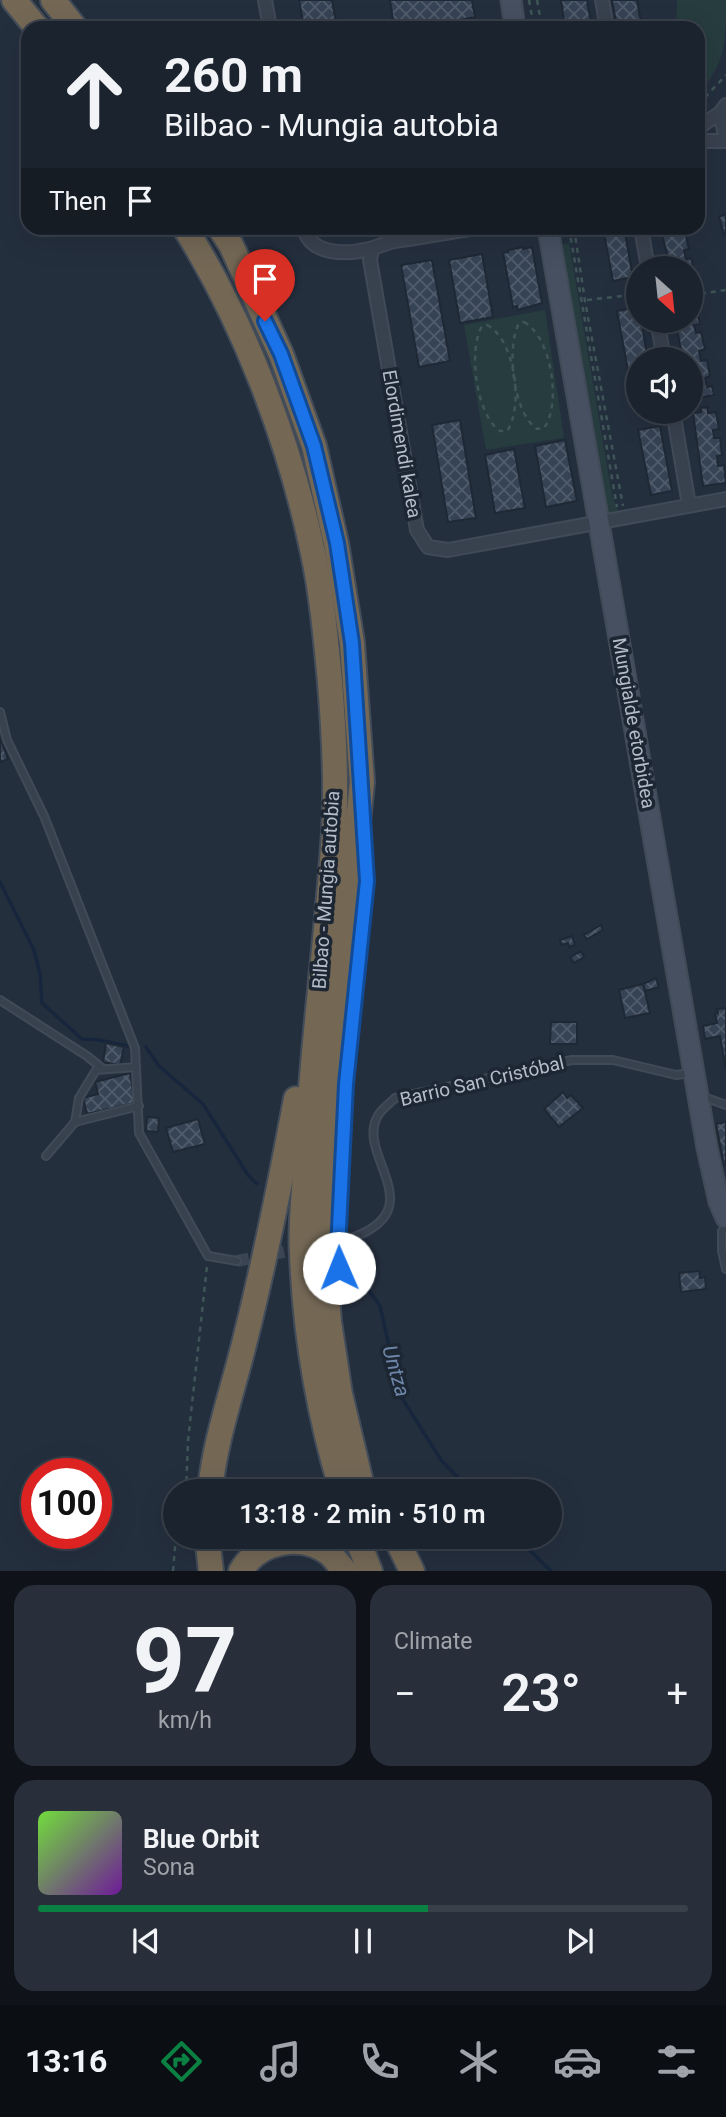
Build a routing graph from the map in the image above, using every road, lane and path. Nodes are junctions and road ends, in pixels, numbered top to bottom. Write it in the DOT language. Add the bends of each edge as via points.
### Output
graph roads {
  1 [pos="14,0"];
  2 [pos="53,0"];
  3 [pos="265,0"];
  4 [pos="511,0"];
  5 [pos="529,0"];
  6 [pos="537,0"];
  7 [pos="602,0"];
  8 [pos="31,21"];
  9 [pos="70,21"];
  10 [pos="269,21"];
  11 [pos="514,21"];
  12 [pos="533,21"];
  13 [pos="541,21"];
  14 [pos="606,21"];
  15 [pos="726,75"];
  16 [pos="705,98"];
  17 [pos="723,109"];
  18 [pos="705,123"];
  19 [pos="726,140"];
  20 [pos="705,141"];
  21 [pos="190,235"];
  22 [pos="224,235"];
  23 [pos="306,235"];
  24 [pos="433,235"];
  25 [pos="549,235"];
  26 [pos="570,235"];
  27 [pos="576,235"];
  28 [pos="642,235"];
  29 [pos="372,249"];
  30 [pos="646,256"];
  31 [pos="726,290"];
  32 [pos="704,293"];
  33 [pos="626,295"];
  34 [pos="585,300"];
  35 [pos="515,381"];
  36 [pos="675,424"];
  37 [pos="726,499"];
  38 [pos="689,505"];
  39 [pos="629,509"];
  40 [pos="621,510"];
  41 [pos="599,523"];
  42 [pos="0,712"];
  43 [pos="362,782"];
  44 [pos="319,985"];
  45 [pos="0,1000"];
  46 [pos="136,1067"];
  47 [pos="103,1069"];
  48 [pos="695,1072"];
  49 [pos="699,1095"];
  50 [pos="726,1105"];
  51 [pos="139,1106"];
  52 [pos="75,1122"];
  53 [pos="46,1156"];
  54 [pos="720,1176"];
  55 [pos="726,1218"];
  56 [pos="726,1228"];
  57 [pos="349,1239"];
  58 [pos="208,1256"];
  59 [pos="237,1261"];
  60 [pos="726,1269"];
  61 [pos="186,1479"];
  62 [pos="212,1479"];
  63 [pos="338,1479"];
  64 [pos="360,1479"];
  65 [pos="375,1479"];
  66 [pos="175,1549"];
  67 [pos="208,1549"];
  68 [pos="361,1549"];
  69 [pos="383,1549"];
  70 [pos="402,1549"];
  71 [pos="173,1571"];
  72 [pos="211,1571"];
  73 [pos="241,1571"];
  74 [pos="345,1571"];
  75 [pos="370,1571"];
  76 [pos="392,1571"];
  77 [pos="412,1571"];
  1 -- 8 [label="highway"];
  2 -- 9 [label="highway"];
  3 -- 10 [label="street"];
  4 -- 11 [label="street"];
  5 -- 12 [label="path"];
  6 -- 13 [label="path"];
  7 -- 14 [label="street"];
  15 -- 16 [label="path"];
  17 -- 18 [label="street"];
  17 -- 19 [label="street"];
  19 -- 20 [label="street"];
  21 -- 44 [label="highway, Bilbao - Mungia autobia" via="254,360 314,554 334,744 334,830"];
  22 -- 43 [label="highway, Bilbao - Mungia autobia" via="277,346 314,446 337,543 352,643"];
  23 -- 29 [label="street" via="314,246 339,253"];
  24 -- 29 [label="street"];
  25 -- 41 [label="street, Mungialde etorbidea"];
  26 -- 40 [label="path" via="615,503"];
  27 -- 34 [label="path"];
  28 -- 30 [label="street"];
  29 -- 41 [label="street, Elordimendi kalea" via="370,260 417,530 423,541 428,547 448,551"];
  31 -- 32 [label="path"];
  33 -- 34 [label="path"];
  34 -- 39 [label="path" via="621,501"];
  35 -- 35 [label="path" via="502,339 494,328 482,326 475,364 478,383 488,417 500,431 507,431 512,424"];
  35 -- 35 [label="path" via="525,414 537,429 544,428 552,406 552,378 540,336 524,322 516,330"];
  36 -- 38 [label="street"];
  37 -- 38 [label="street"];
  38 -- 41 [label="street"];
  41 -- 48 [label="street, Mungialde etorbidea"];
  42 -- 46 [label="lane" via="7,740 80,904 135,1048"];
  43 -- 64 [label="highway, Bilbao - Mungia autobia" via="329,1108 323,1248 340,1394"];
  43 -- 65 [label="highway" via="367,881 346,1084 338,1249 353,1382"];
  44 -- 62 [label="highway" via="272,1226"];
  44 -- 63 [label="highway, Bilbao - Mungia autobia" via="302,1252 318,1393"];
  45 -- 47 [label="lane"];
  46 -- 47 [label="lane"];
  46 -- 51 [label="lane"];
  47 -- 52 [label="lane" via="96,1070 79,1098"];
  48 -- 49 [label="street, Mungialde etorbidea"];
  48 -- 57 [label="lane, Barrio San Cristóbal" via="676,1075 613,1060 572,1060 395,1098 378,1115 374,1129 376,1154 389,1184 387,1213 368,1233"];
  49 -- 50 [label="lane"];
  49 -- 54 [label="street, Mungialde etorbidea"];
  51 -- 52 [label="lane"];
  51 -- 58 [label="lane" via="139,1133"];
  52 -- 53 [label="lane"];
  54 -- 55 [label="street, Mungialde etorbidea"];
  56 -- 60 [label="lane" via="722,1231"];
  58 -- 59 [label="lane"];
  58 -- 61 [label="path"];
  66 -- 71 [label="path"];
  67 -- 72 [label="highway"];
  68 -- 75 [label="highway"];
  69 -- 76 [label="highway"];
  70 -- 77 [label="highway"];
  73 -- 74 [label="highway" via="255,1555 282,1542 304,1543 329,1554"];
}
